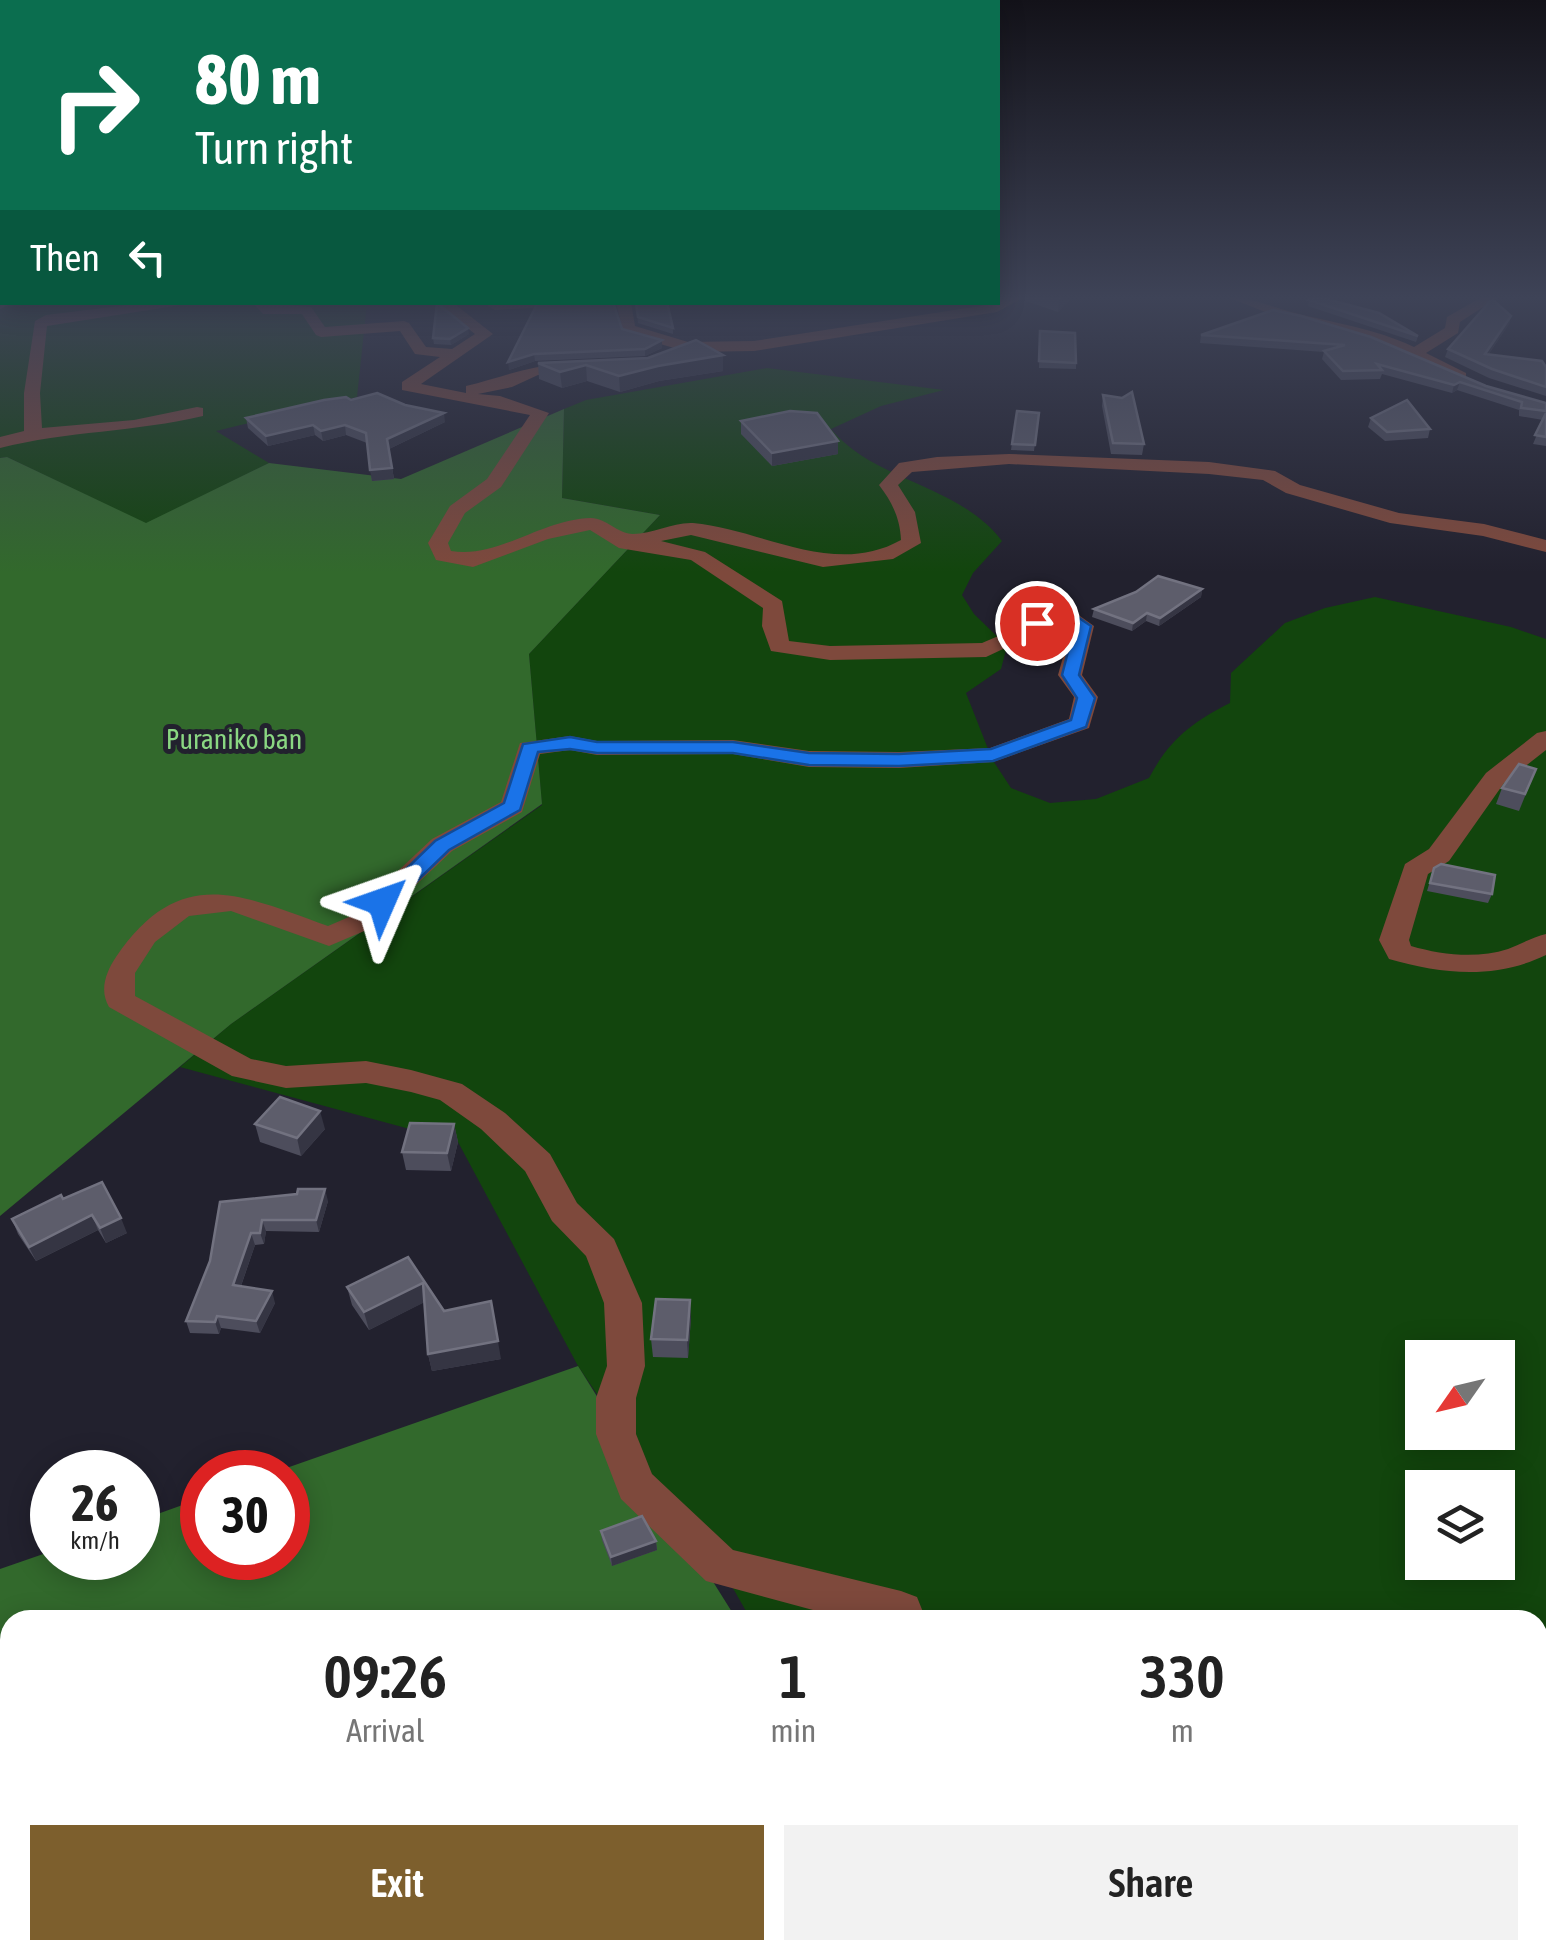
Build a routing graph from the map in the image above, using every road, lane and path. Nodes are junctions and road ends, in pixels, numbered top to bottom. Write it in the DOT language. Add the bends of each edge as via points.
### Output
graph roads {
  1 [pos="32,389"];
  2 [pos="414,389"];
  3 [pos="462,389"];
  4 [pos="419,392"];
  5 [pos="197,412"];
  6 [pos="33,434"];
  7 [pos="0,443"];
  8 [pos="627,541"];
  9 [pos="1546,546"];
  10 [pos="1546,738"];
  11 [pos="1546,943"];
  12 [pos="893,1610"];
  1 -- 6 [label="street"];
  2 -- 4 [label="street"];
  3 -- 4 [label="street"];
  4 -- 8 [label="street" via="540,413 494,483 457,510 438,543 443,556 473,561 542,534 592,524"];
  5 -- 6 [label="street"];
  6 -- 7 [label="street"];
  8 -- 9 [label="street" via="691,530 823,561 893,553 911,544 912,528 888,485 895,475 938,462 1009,458 1252,472 1398,519"];
  8 -- 12 [label="street" via="698,556 774,606 779,646 830,653 986,650 1066,614 1082,626 1070,675 1086,698 1080,723 993,755 899,760 809,759 733,748 530,748 514,806 442,845 359,923 330,936 234,902 181,908 145,936 120,973 120,1000 243,1068 411,1080 451,1092 493,1122 538,1163 564,1212 602,1249 622,1303 626,1366 616,1398 616,1434 636,1486 720,1568"];
  10 -- 11 [label="street" via="1495,778 1439,855 1415,870 1394,940 1399,952 1434,964 1515,960"];
}
